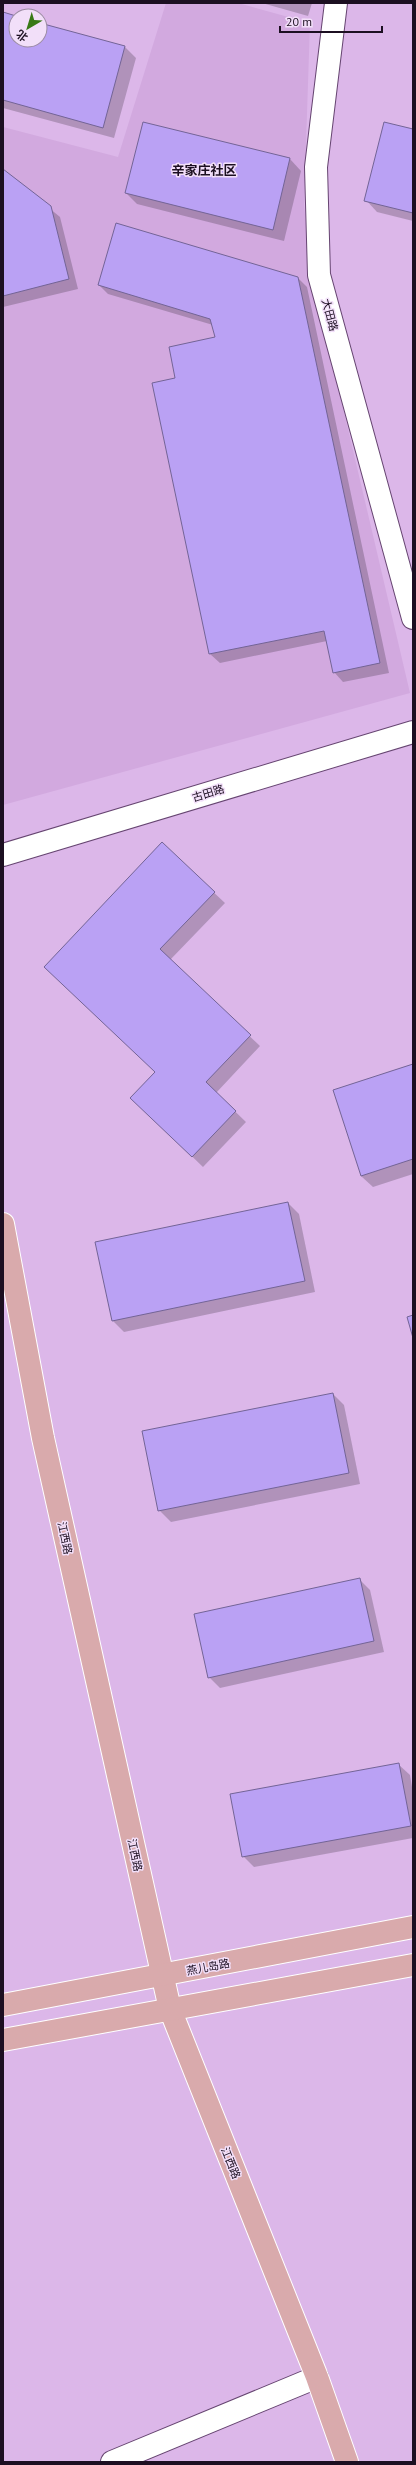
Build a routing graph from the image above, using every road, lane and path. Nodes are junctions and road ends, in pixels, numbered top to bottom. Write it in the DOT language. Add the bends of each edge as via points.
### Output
graph roads {
  1 [pos="336,3"];
  2 [pos="413,618"];
  3 [pos="413,732"];
  4 [pos="3,854"];
  5 [pos="3,1224"];
  6 [pos="413,1927"];
  7 [pos="413,1965"];
  8 [pos="162,1976"];
  9 [pos="3,2005"];
  10 [pos="170,2009"];
  11 [pos="3,2040"];
  12 [pos="317,2377"];
  13 [pos="112,2462"];
  14 [pos="347,2462"];
  1 -- 2 [label="street, 大田路" via="316,167 319,275"];
  3 -- 4 [label="street, 古田路"];
  5 -- 8 [label="main road, 江西路" via="43,1438"];
  6 -- 8 [label="main road, 燕儿岛路"];
  7 -- 10 [label="main road"];
  8 -- 9 [label="main road, 燕儿岛路"];
  8 -- 10 [label="main road, 江西路"];
  10 -- 11 [label="main road"];
  10 -- 12 [label="main road, 江西路"];
  12 -- 13 [label="street"];
  12 -- 14 [label="main road, 江西路"];
}
